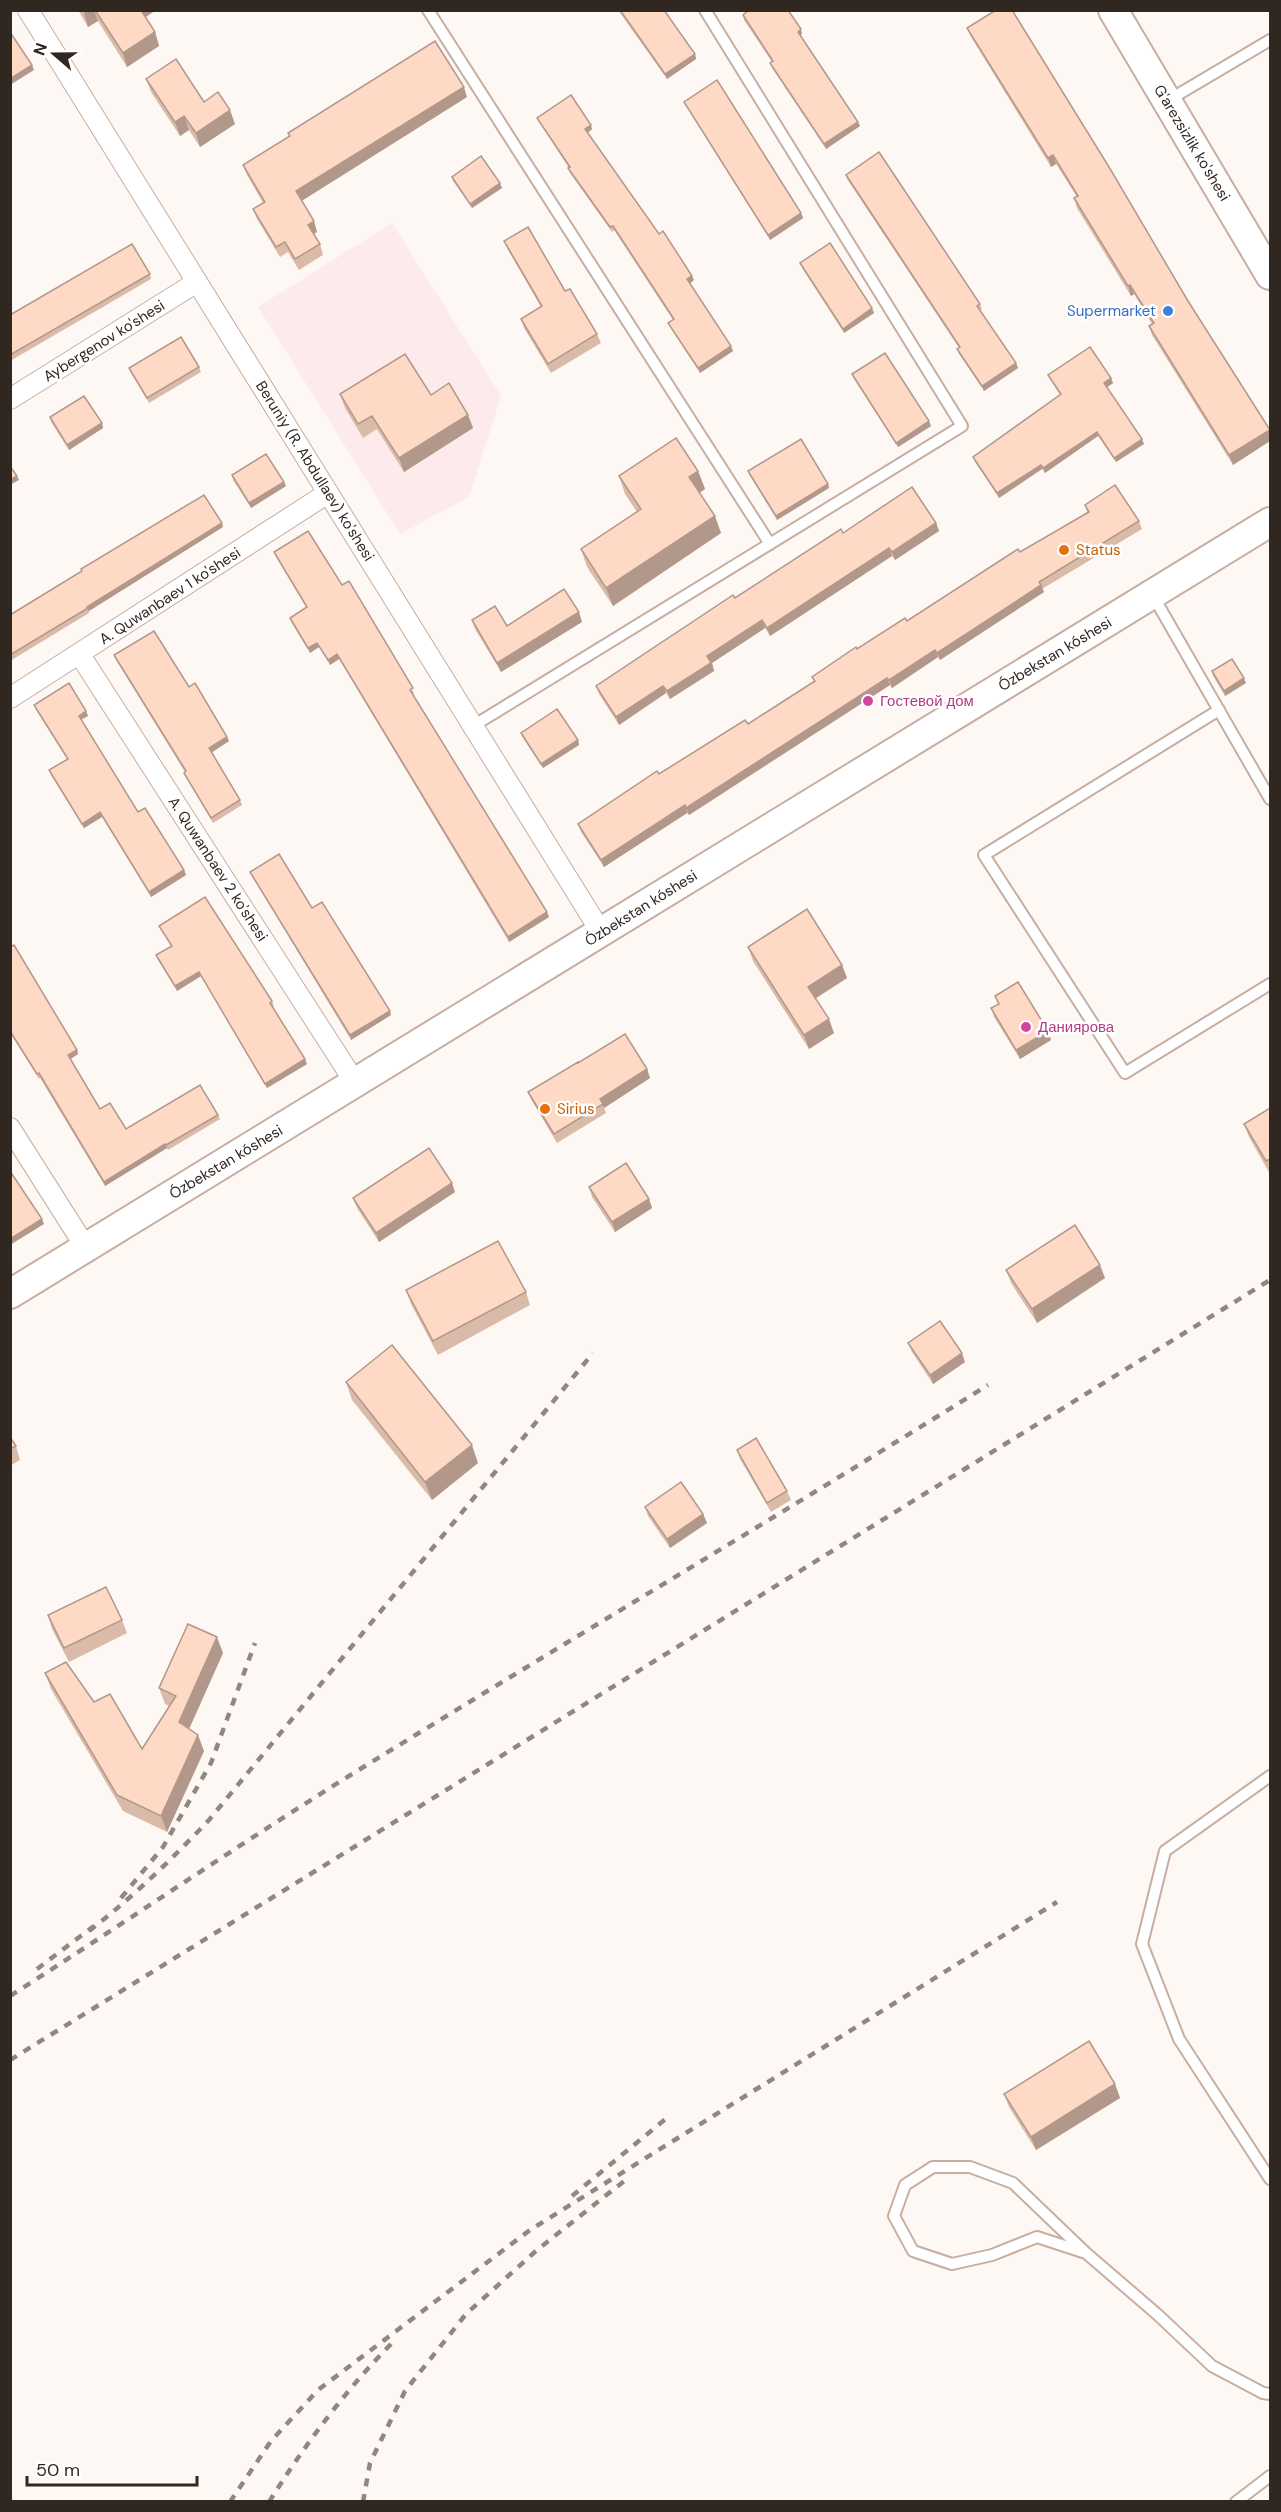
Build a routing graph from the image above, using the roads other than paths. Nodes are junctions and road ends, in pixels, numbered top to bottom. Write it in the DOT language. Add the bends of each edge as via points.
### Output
graph roads {
  1 [pos="28,10"];
  2 [pos="428,10"];
  3 [pos="705,10"];
  4 [pos="1113,10"];
  5 [pos="1270,40"];
  6 [pos="1167,101"];
  7 [pos="1270,275"];
  8 [pos="197,282"];
  9 [pos="10,399"];
  10 [pos="328,493"];
  11 [pos="1270,522"];
  12 [pos="770,544"];
  13 [pos="1152,594"];
  14 [pos="80,655"];
  15 [pos="10,698"];
  16 [pos="1219,710"];
  17 [pos="473,726"];
  18 [pos="1270,799"];
  19 [pos="601,932"];
  20 [pos="1270,984"];
  21 [pos="356,1084"];
  22 [pos="10,1128"];
  23 [pos="86,1248"];
  24 [pos="10,1294"];
  25 [pos="1270,1776"];
  26 [pos="1270,2179"];
  27 [pos="1086,2253"];
  28 [pos="1270,2394"];
  29 [pos="1270,2476"];
  30 [pos="1236,2502"];
  1 -- 8 [label="street, Beruniy (R. Abdullaev) ko'shesi"];
  2 -- 12 [label="lane"];
  3 -- 12 [label="lane" via="962,426"];
  4 -- 6 [label="street, G'arezsizlik ko'shesi"];
  5 -- 6 [label="lane"];
  6 -- 7 [label="street, G'arezsizlik ko'shesi"];
  8 -- 9 [label="street, Aybergenov ko'shesi"];
  8 -- 10 [label="street, Beruniy (R. Abdullaev) ko'shesi"];
  10 -- 14 [label="street, A. Quwanbaev 1 ko'shesi"];
  10 -- 17 [label="street, Beruniy (R. Abdullaev) ko'shesi"];
  11 -- 13 [label="street, Ózbekstan kóshesi"];
  12 -- 17 [label="lane"];
  13 -- 16 [label="lane"];
  13 -- 19 [label="street, Ózbekstan kóshesi"];
  14 -- 15 [label="street, A. Quwanbaev 1 ko'shesi"];
  14 -- 21 [label="street, A. Quwanbaev 2 ko'shesi"];
  16 -- 18 [label="lane"];
  16 -- 20 [label="lane" via="984,855 1125,1073"];
  17 -- 19 [label="street, Beruniy (R. Abdullaev) ko'shesi"];
  19 -- 21 [label="street, Ózbekstan kóshesi"];
  21 -- 23 [label="street, Ózbekstan kóshesi"];
  22 -- 23 [label="street"];
  23 -- 24 [label="street, Ózbekstan kóshesi"];
  25 -- 26 [label="lane" via="1165,1851 1142,1944 1179,2039"];
  27 -- 27 [label="lane" via="1037,2237 992,2255 952,2264 913,2251 894,2216 905,2185 933,2167 970,2167 1013,2183"];
  27 -- 28 [label="lane" via="1212,2366"];
  29 -- 30 [label="lane"];
}
